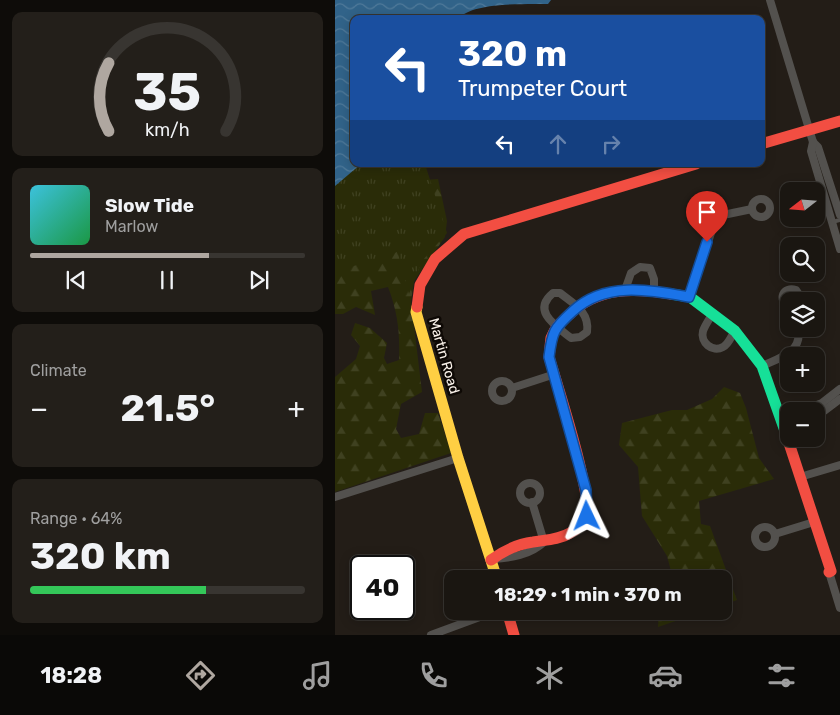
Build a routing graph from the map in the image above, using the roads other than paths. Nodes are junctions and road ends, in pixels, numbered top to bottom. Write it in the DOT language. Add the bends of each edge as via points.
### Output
graph roads {
  1 [pos="769,0"];
  2 [pos="840,121"];
  3 [pos="810,129"];
  4 [pos="813,142"];
  5 [pos="765,143"];
  6 [pos="686,167"];
  7 [pos="752,210"];
  8 [pos="840,215"];
  9 [pos="836,221"];
  10 [pos="840,249"];
  11 [pos="625,290"];
  12 [pos="654,291"];
  13 [pos="785,292"];
  14 [pos="797,292"];
  15 [pos="689,297"];
  16 [pos="577,307"];
  17 [pos="713,313"];
  18 [pos="557,326"];
  19 [pos="735,331"];
  20 [pos="798,337"];
  21 [pos="762,366"];
  22 [pos="553,375"];
  23 [pos="512,388"];
  24 [pos="840,389"];
  25 [pos="840,400"];
  26 [pos="823,402"];
  27 [pos="780,406"];
  28 [pos="825,410"];
  29 [pos="793,447"];
  30 [pos="458,458"];
  31 [pos="840,465"];
  32 [pos="800,477"];
  33 [pos="335,497"];
  34 [pos="532,502"];
  35 [pos="814,522"];
  36 [pos="775,534"];
  37 [pos="543,542"];
  38 [pos="491,560"];
  39 [pos="494,570"];
  40 [pos="834,571"];
  41 [pos="840,608"];
  42 [pos="472,620"];
  43 [pos="510,620"];
  44 [pos="431,635"];
  45 [pos="514,635"];
  1 -- 3 [label="street"];
  2 -- 3 [label="street"];
  3 -- 4 [label="street"];
  3 -- 5 [label="street"];
  4 -- 8 [label="street" via="818,147"];
  4 -- 9 [label="street" via="811,151"];
  6 -- 30 [label="street, Martin Road" via="464,234 435,258 420,285 416,312"];
  7 -- 15 [label="street" via="723,216 713,227"];
  9 -- 10 [label="street"];
  11 -- 12 [label="street"];
  11 -- 12 [label="street" via="631,273 640,268 650,268"];
  11 -- 16 [label="street" via="597,295"];
  12 -- 15 [label="street"];
  13 -- 14 [label="street" via="793,288"];
  15 -- 17 [label="street"];
  16 -- 18 [label="street"];
  16 -- 18 [label="street" via="589,323 587,332 571,338"];
  16 -- 18 [label="street" via="560,293 553,293 545,300 543,306 547,316"];
  17 -- 19 [label="street"];
  17 -- 19 [label="street" via="703,331 704,342 708,346 723,347"];
  18 -- 22 [label="street" via="551,339 549,357"];
  19 -- 21 [label="street"];
  20 -- 21 [label="street" via="791,352"];
  21 -- 27 [label="street"];
  22 -- 23 [label="street"];
  22 -- 37 [label="street" via="586,490 587,516 575,531"];
  24 -- 26 [label="street"];
  25 -- 28 [label="street"];
  29 -- 32 [label="street"];
  30 -- 33 [label="street"];
  30 -- 38 [label="street, Martin Road"];
  31 -- 32 [label="street"];
  32 -- 35 [label="street"];
  34 -- 37 [label="street"];
  35 -- 36 [label="street"];
  35 -- 40 [label="street"];
  37 -- 38 [label="street" via="504,551"];
  38 -- 39 [label="street, Martin Road"];
  40 -- 41 [label="street"];
  42 -- 44 [label="street"];
  43 -- 45 [label="street"];
}
